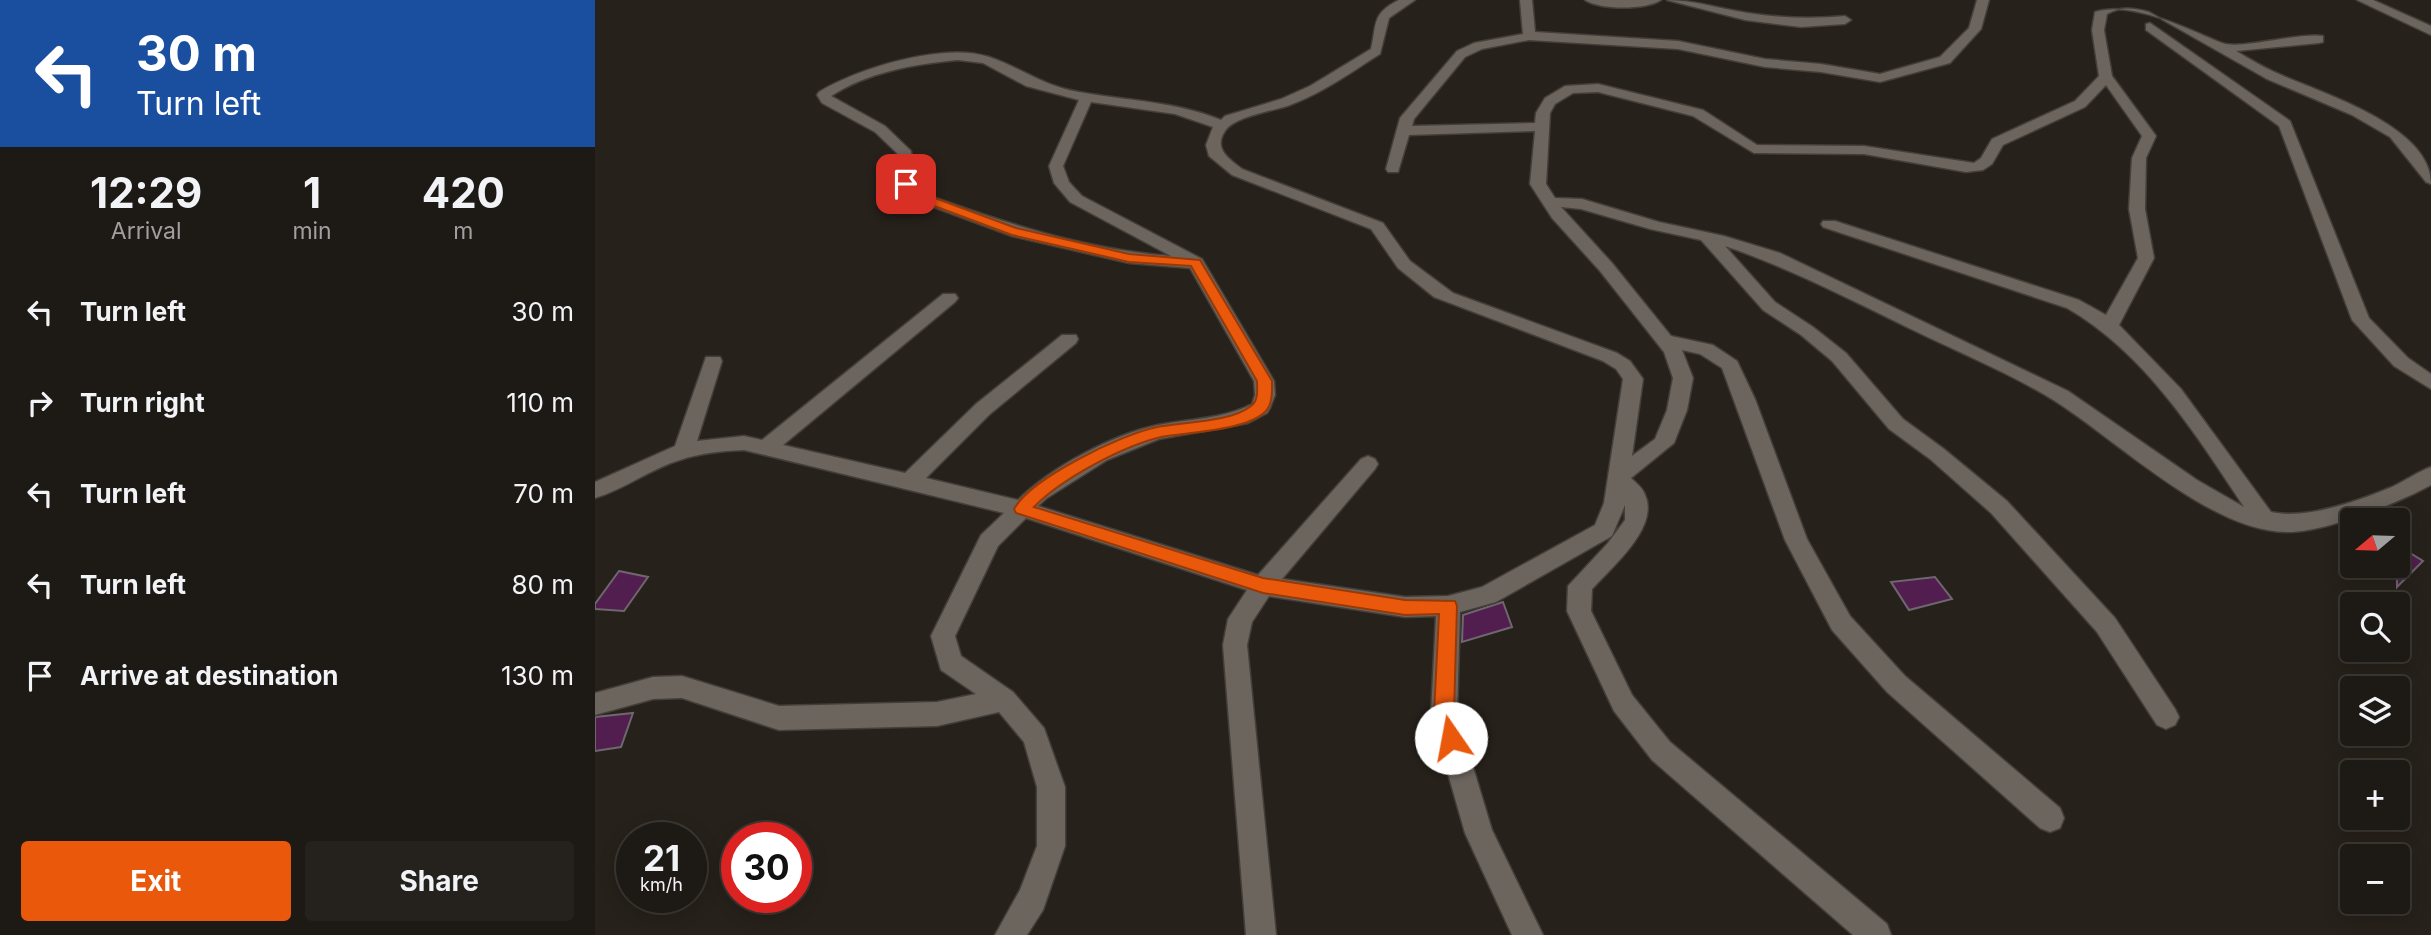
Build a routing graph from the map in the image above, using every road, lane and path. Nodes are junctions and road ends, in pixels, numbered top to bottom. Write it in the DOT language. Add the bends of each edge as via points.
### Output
graph roads {
  1 [pos="1409,0"];
  2 [pos="1526,0"];
  3 [pos="1591,0"];
  4 [pos="1655,0"];
  5 [pos="1673,0"];
  6 [pos="1983,0"];
  7 [pos="2363,0"];
  8 [pos="1845,20"];
  9 [pos="2150,27"];
  10 [pos="2431,30"];
  11 [pos="1529,36"];
  12 [pos="2319,39"];
  13 [pos="2224,48"];
  14 [pos="2106,77"];
  15 [pos="1087,97"];
  16 [pos="1223,125"];
  17 [pos="1542,127"];
  18 [pos="1403,131"];
  19 [pos="1393,169"];
  20 [pos="2431,179"];
  21 [pos="1551,202"];
  22 [pos="1829,224"];
  23 [pos="1707,237"];
  24 [pos="1195,263"];
  25 [pos="949,298"];
  26 [pos="2109,326"];
  27 [pos="1069,339"];
  28 [pos="1665,341"];
  29 [pos="713,361"];
  30 [pos="2431,383"];
  31 [pos="766,448"];
  32 [pos="683,452"];
  33 [pos="1368,464"];
  34 [pos="2431,475"];
  35 [pos="1618,477"];
  36 [pos="908,483"];
  37 [pos="604,488"];
  38 [pos="595,505"];
  39 [pos="1022,509"];
  40 [pos="2264,520"];
  41 [pos="1263,586"];
  42 [pos="1448,606"];
  43 [pos="1004,700"];
  44 [pos="595,704"];
  45 [pos="2166,717"];
  46 [pos="2050,818"];
  47 [pos="1010,935"];
  48 [pos="1261,935"];
  49 [pos="1528,935"];
  50 [pos="1876,935"];
  1 -- 16 [label="street" via="1382,16 1376,51 1315,89"];
  2 -- 11 [label="street"];
  3 -- 4 [label="street" via="1621,5"];
  5 -- 8 [label="street" via="1801,23"];
  6 -- 11 [label="street" via="1975,29 1945,60 1880,78 1765,63 1678,45"];
  7 -- 10 [label="street"];
  9 -- 30 [label="street" via="2285,124 2361,320 2401,362"];
  11 -- 18 [label="street" via="1461,54 1407,118"];
  12 -- 13 [label="street"];
  13 -- 14 [label="street" via="2153,9 2112,6 2101,12 2098,30"];
  13 -- 20 [label="street" via="2395,134"];
  14 -- 17 [label="street" via="2080,104 1997,142 1987,161 1978,167 1864,150 1753,149 1698,113 1586,87 1559,93 1549,101"];
  14 -- 26 [label="street" via="2149,136 2139,158 2137,209 2146,258"];
  15 -- 16 [label="street" via="1188,111"];
  15 -- 24 [label="street" via="1056,166 1062,183 1076,199"];
  15 -- 24 [label="street" via="1031,83 985,60 953,56 886,70 832,88 824,95 880,128 906,154 906,184 914,195 1012,231 1129,258"];
  16 -- 35 [label="street" via="1213,145 1216,156 1237,172 1377,226 1397,257 1447,298 1623,365 1633,379"];
  17 -- 18 [label="street"];
  17 -- 21 [label="street" via="1538,184"];
  18 -- 19 [label="street"];
  21 -- 23 [label="street" via="1582,204"];
  21 -- 28 [label="street"];
  22 -- 26 [label="street" via="2073,304"];
  23 -- 40 [label="street" via="1774,257 2006,367 2061,396 2199,492 2238,514"];
  23 -- 45 [label="street" via="1769,306 1839,357 1896,424 1999,507 2106,625"];
  24 -- 39 [label="street" via="1264,381 1260,408 1241,418 1155,433 1100,455 1039,492"];
  25 -- 31 [label="street"];
  26 -- 40 [label="street" via="2212,442"];
  27 -- 36 [label="street" via="983,409"];
  28 -- 35 [label="street" via="1683,378 1677,410 1664,443"];
  28 -- 46 [label="street" via="1706,349 1730,365 1796,540 1841,623 1896,684"];
  29 -- 32 [label="street"];
  31 -- 32 [label="street" via="708,444"];
  31 -- 36 [label="street"];
  32 -- 37 [label="street"];
  33 -- 41 [label="street"];
  34 -- 40 [label="street" via="2400,492 2323,518 2286,524"];
  35 -- 42 [label="street" via="1615,503 1604,530 1488,595"];
  35 -- 50 [label="street" via="1636,497 1636,522 1580,586 1579,611 1623,703 1661,751"];
  36 -- 39 [label="street"];
  37 -- 38 [label="street"];
  39 -- 41 [label="street"];
  39 -- 43 [label="street" via="989,541 943,636 950,662"];
  41 -- 42 [label="street" via="1405,607"];
  41 -- 48 [label="street" via="1240,619 1235,645"];
  42 -- 49 [label="street" via="1444,714 1479,833"];
  43 -- 44 [label="street" via="937,714 779,718 682,687 653,688"];
  43 -- 47 [label="street" via="1035,736 1051,787 1051,846 1032,899"];
}
